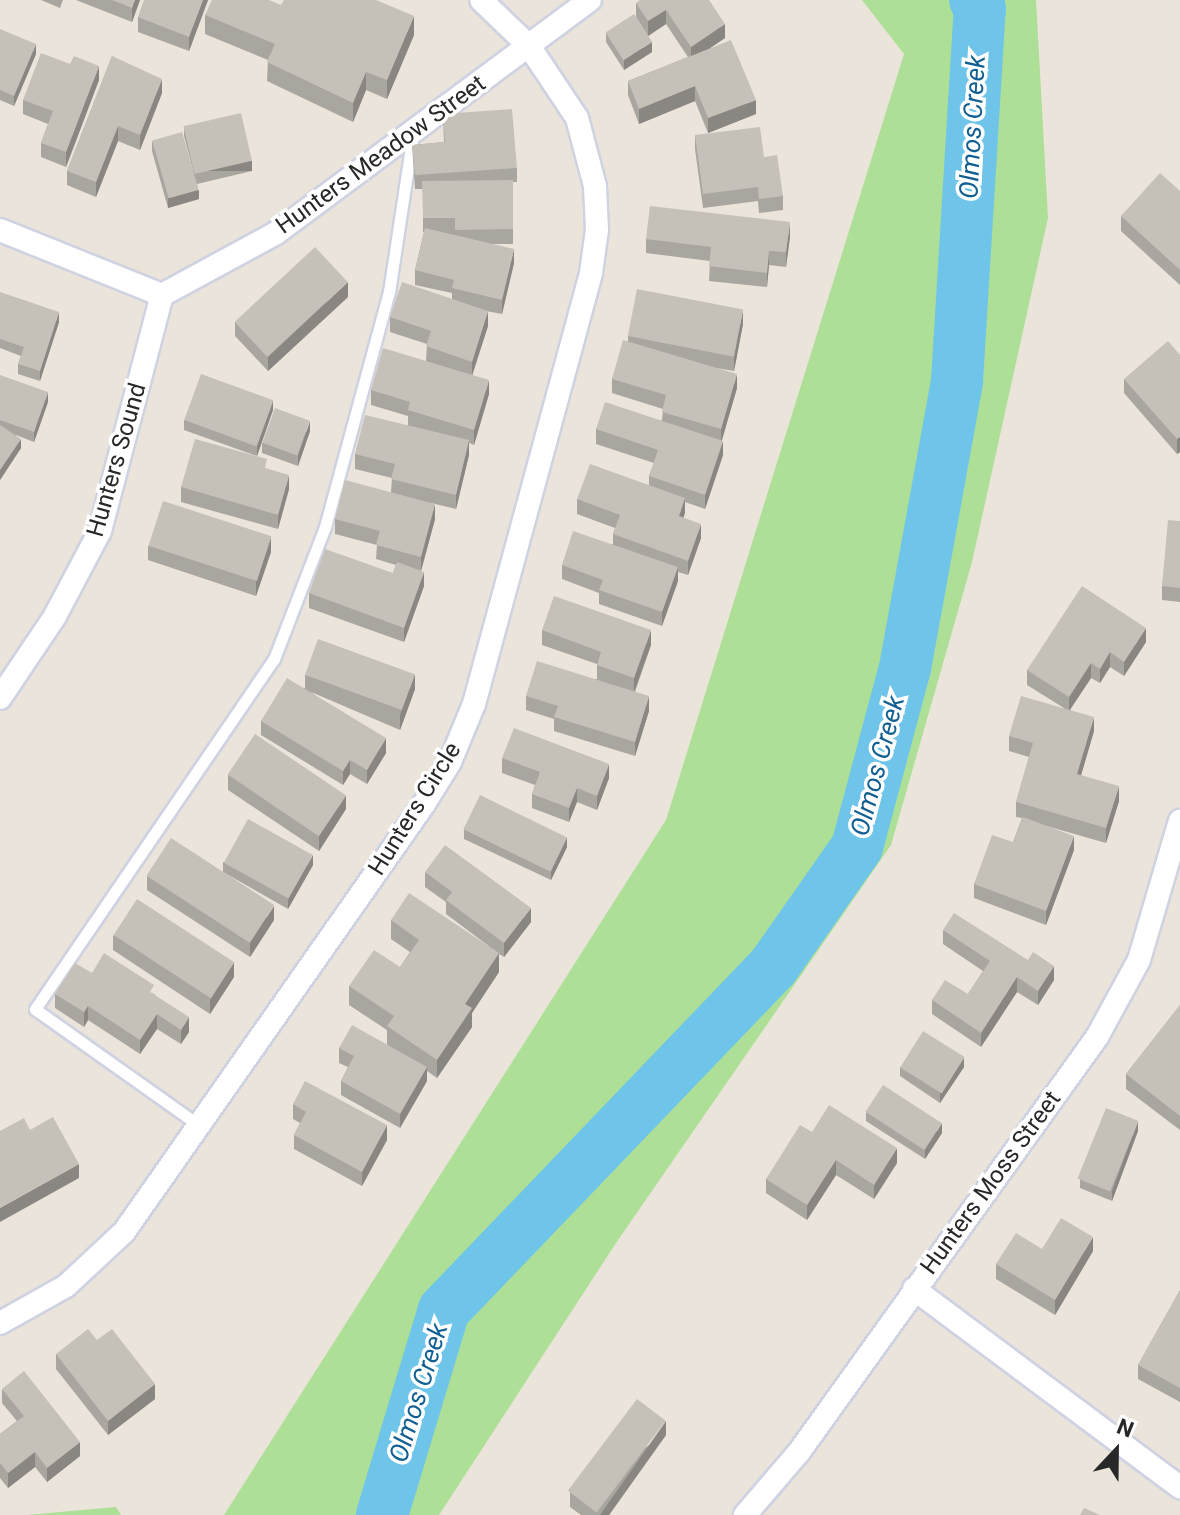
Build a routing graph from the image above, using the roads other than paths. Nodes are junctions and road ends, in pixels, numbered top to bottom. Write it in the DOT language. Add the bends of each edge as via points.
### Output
graph roads {
  1 [pos="481,0"];
  2 [pos="590,0"];
  3 [pos="529,46"];
  4 [pos="414,131"];
  5 [pos="0,230"];
  6 [pos="162,295"];
  7 [pos="0,698"];
  8 [pos="1180,821"];
  9 [pos="200,1126"];
  10 [pos="914,1289"];
  11 [pos="0,1323"];
  12 [pos="1180,1487"];
  13 [pos="745,1515"];
  1 -- 3 [label="street, Hunters Circle"];
  2 -- 3 [label="street, Hunters Meadow Street"];
  3 -- 4 [label="street, Hunters Meadow Street"];
  3 -- 9 [label="street, Hunters Circle" via="577,118 595,186 597,230 591,273 474,704 450,762 424,804"];
  4 -- 6 [label="street, Hunters Meadow Street" via="276,233"];
  4 -- 9 [label="lane" via="389,292 325,527 274,659 35,1009"];
  5 -- 6 [label="street"];
  6 -- 7 [label="street, Hunters Sound" via="100,531 55,616"];
  8 -- 10 [label="street, Hunters Moss Street" via="1154,919 1120,1000"];
  9 -- 11 [label="street, Hunters Circle" via="124,1232 66,1286"];
  10 -- 12 [label="street"];
  10 -- 13 [label="street, Hunters Moss Street" via="799,1452"];
}
